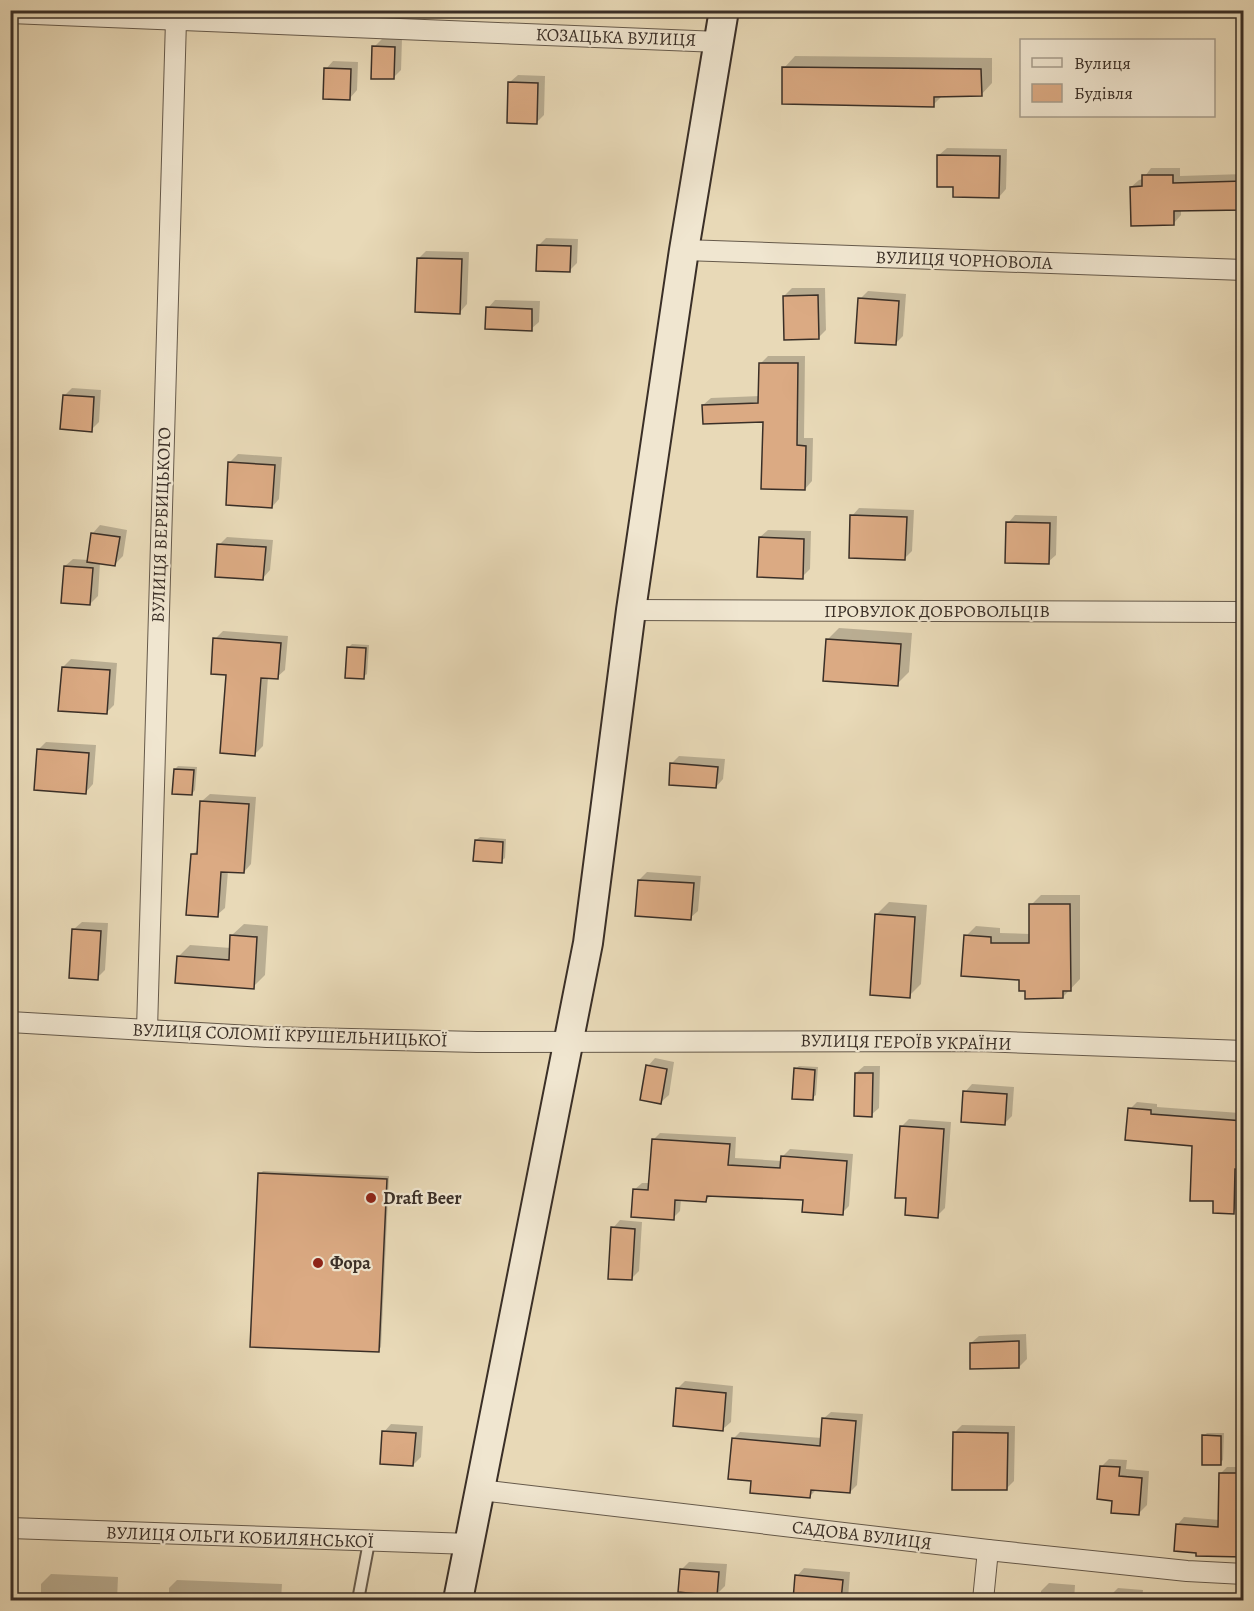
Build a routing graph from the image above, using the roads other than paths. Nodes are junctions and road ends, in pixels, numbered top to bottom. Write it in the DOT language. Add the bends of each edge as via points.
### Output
graph roads {
  1 [pos="724,10"];
  2 [pos="10,13"];
  3 [pos="176,20"];
  4 [pos="719,42"];
  5 [pos="684,249"];
  6 [pos="1244,270"];
  7 [pos="631,610"];
  8 [pos="1244,612"];
  9 [pos="10,1022"];
  10 [pos="147,1029"];
  11 [pos="569,1041"];
  12 [pos="1244,1051"];
  13 [pos="480,1490"];
  14 [pos="10,1528"];
  15 [pos="369,1542"];
  16 [pos="470,1544"];
  17 [pos="988,1550"];
  18 [pos="1244,1574"];
  19 [pos="358,1600"];
  20 [pos="458,1600"];
  21 [pos="983,1600"];
  1 -- 4 [label="street"];
  2 -- 3 [label="street, КОЗАЦЬКА ВУЛИЦЯ"];
  3 -- 4 [label="street, КОЗАЦЬКА ВУЛИЦЯ"];
  3 -- 10 [label="street, ВУЛИЦЯ ВЕРБИЦЬКОГО"];
  4 -- 5 [label="street"];
  5 -- 6 [label="street, ВУЛИЦЯ ЧОРНОВОЛА"];
  5 -- 7 [label="street"];
  7 -- 8 [label="street, ПРОВУЛОК ДОБРОВОЛЬЦІВ"];
  7 -- 11 [label="street" via="588,943"];
  9 -- 10 [label="street, ВУЛИЦЯ СОЛОМІЇ КРУШЕЛЬНИЦЬКОЇ"];
  10 -- 11 [label="street, ВУЛИЦЯ СОЛОМІЇ КРУШЕЛЬНИЦЬКОЇ" via="267,1037"];
  11 -- 12 [label="street, ВУЛИЦЯ ГЕРОЇВ УКРАЇНИ" via="979,1041"];
  11 -- 13 [label="street"];
  13 -- 16 [label="street"];
  13 -- 17 [label="street, САДОВА ВУЛИЦЯ"];
  14 -- 15 [label="street, ВУЛИЦЯ ОЛЬГИ КОБИЛЯНСЬКОЇ"];
  15 -- 16 [label="street, ВУЛИЦЯ ОЛЬГИ КОБИЛЯНСЬКОЇ"];
  15 -- 19 [label="lane"];
  16 -- 20 [label="street"];
  17 -- 18 [label="street, САДОВА ВУЛИЦЯ"];
  17 -- 21 [label="street"];
}
